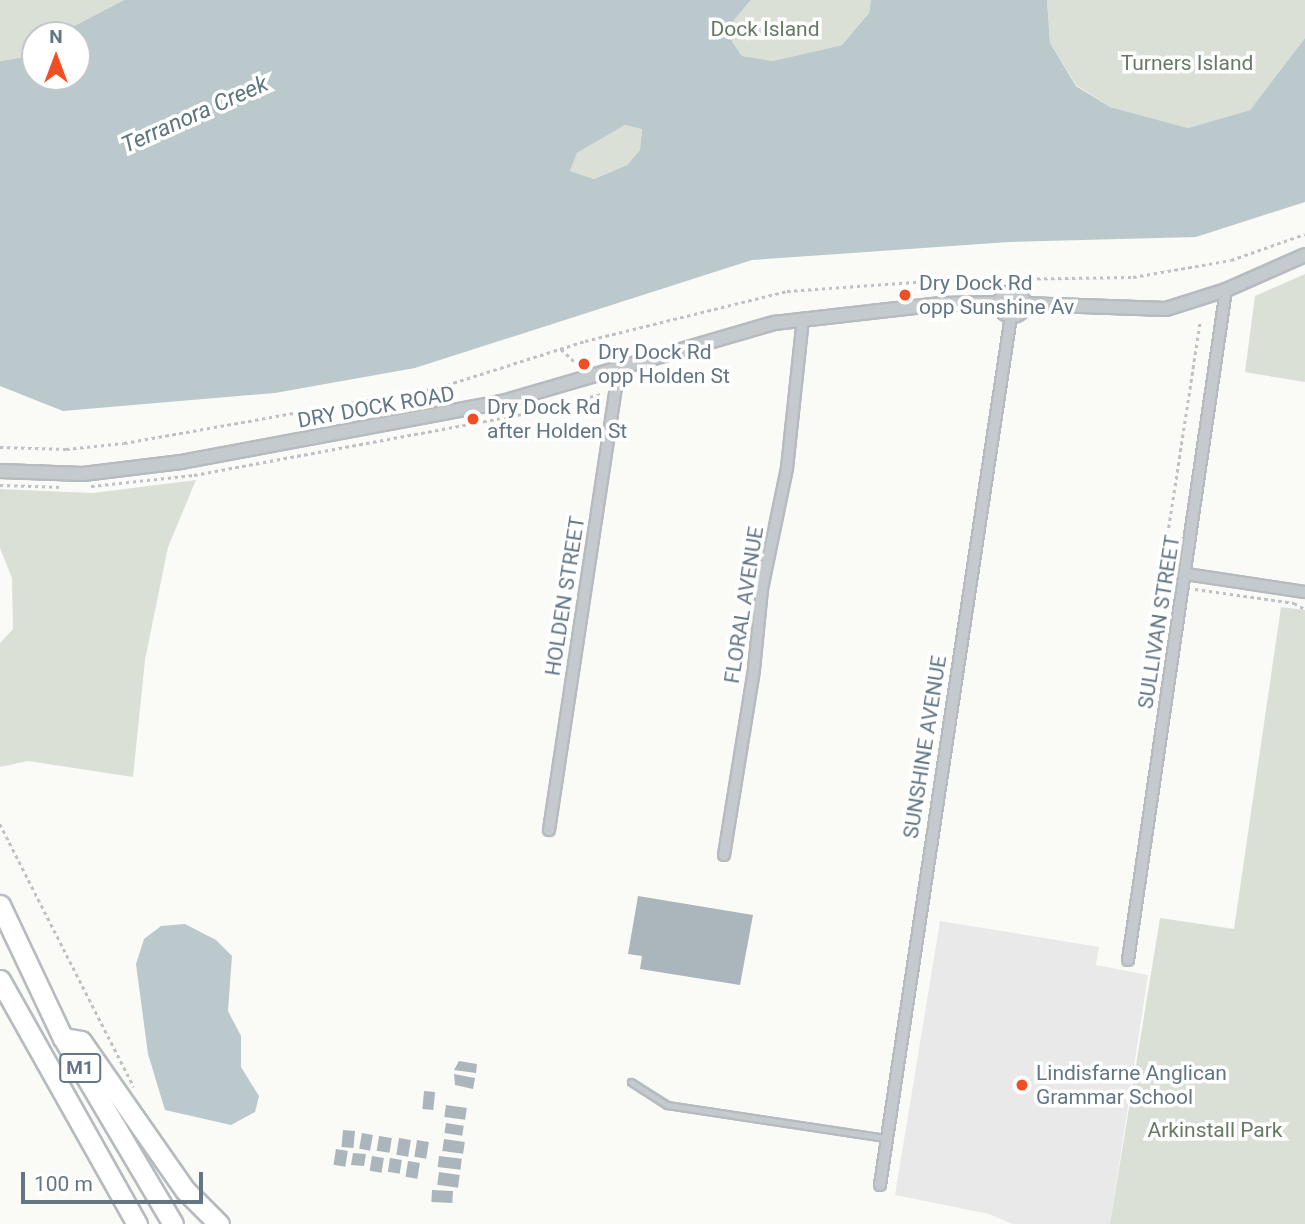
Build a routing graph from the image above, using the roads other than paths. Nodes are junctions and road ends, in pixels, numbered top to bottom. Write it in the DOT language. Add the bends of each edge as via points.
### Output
graph roads {
  1 [pos="1305,255"];
  2 [pos="1226,290"];
  3 [pos="1000,303"];
  4 [pos="1024,304"];
  5 [pos="1012,316"];
  6 [pos="803,319"];
  7 [pos="619,367"];
  8 [pos="0,471"];
  9 [pos="1186,574"];
  10 [pos="1305,592"];
  11 [pos="549,831"];
  12 [pos="724,855"];
  13 [pos="0,905"];
  14 [pos="1128,960"];
  15 [pos="0,980"];
  16 [pos="63,1038"];
  17 [pos="631,1082"];
  18 [pos="886,1138"];
  19 [pos="880,1185"];
  20 [pos="137,1224"];
  21 [pos="173,1224"];
  22 [pos="219,1224"];
  1 -- 2 [label="street"];
  2 -- 4 [label="street" via="1151,311"];
  2 -- 9 [label="street, SULLIVAN STREET"];
  3 -- 4 [label="street" via="1013,293"];
  3 -- 5 [label="street" via="1003,312"];
  3 -- 6 [label="street, DRY DOCK ROAD" via="941,304"];
  4 -- 5 [label="street" via="1021,313"];
  5 -- 18 [label="street, SUNSHINE AVENUE"];
  6 -- 7 [label="street, DRY DOCK ROAD" via="758,327"];
  6 -- 12 [label="street, FLORAL AVENUE" via="787,468 762,590"];
  7 -- 8 [label="street, DRY DOCK ROAD" via="455,412 170,464 83,474"];
  7 -- 11 [label="street, HOLDEN STREET"];
  9 -- 10 [label="street"];
  9 -- 14 [label="street, SULLIVAN STREET"];
  13 -- 16 [label="highway, M1"];
  15 -- 20 [label="highway, M1"];
  16 -- 21 [label="highway, M1"];
  16 -- 22 [label="highway" via="81,1041 185,1190"];
  17 -- 18 [label="lane" via="667,1105"];
  18 -- 19 [label="street, SUNSHINE AVENUE"];
}
